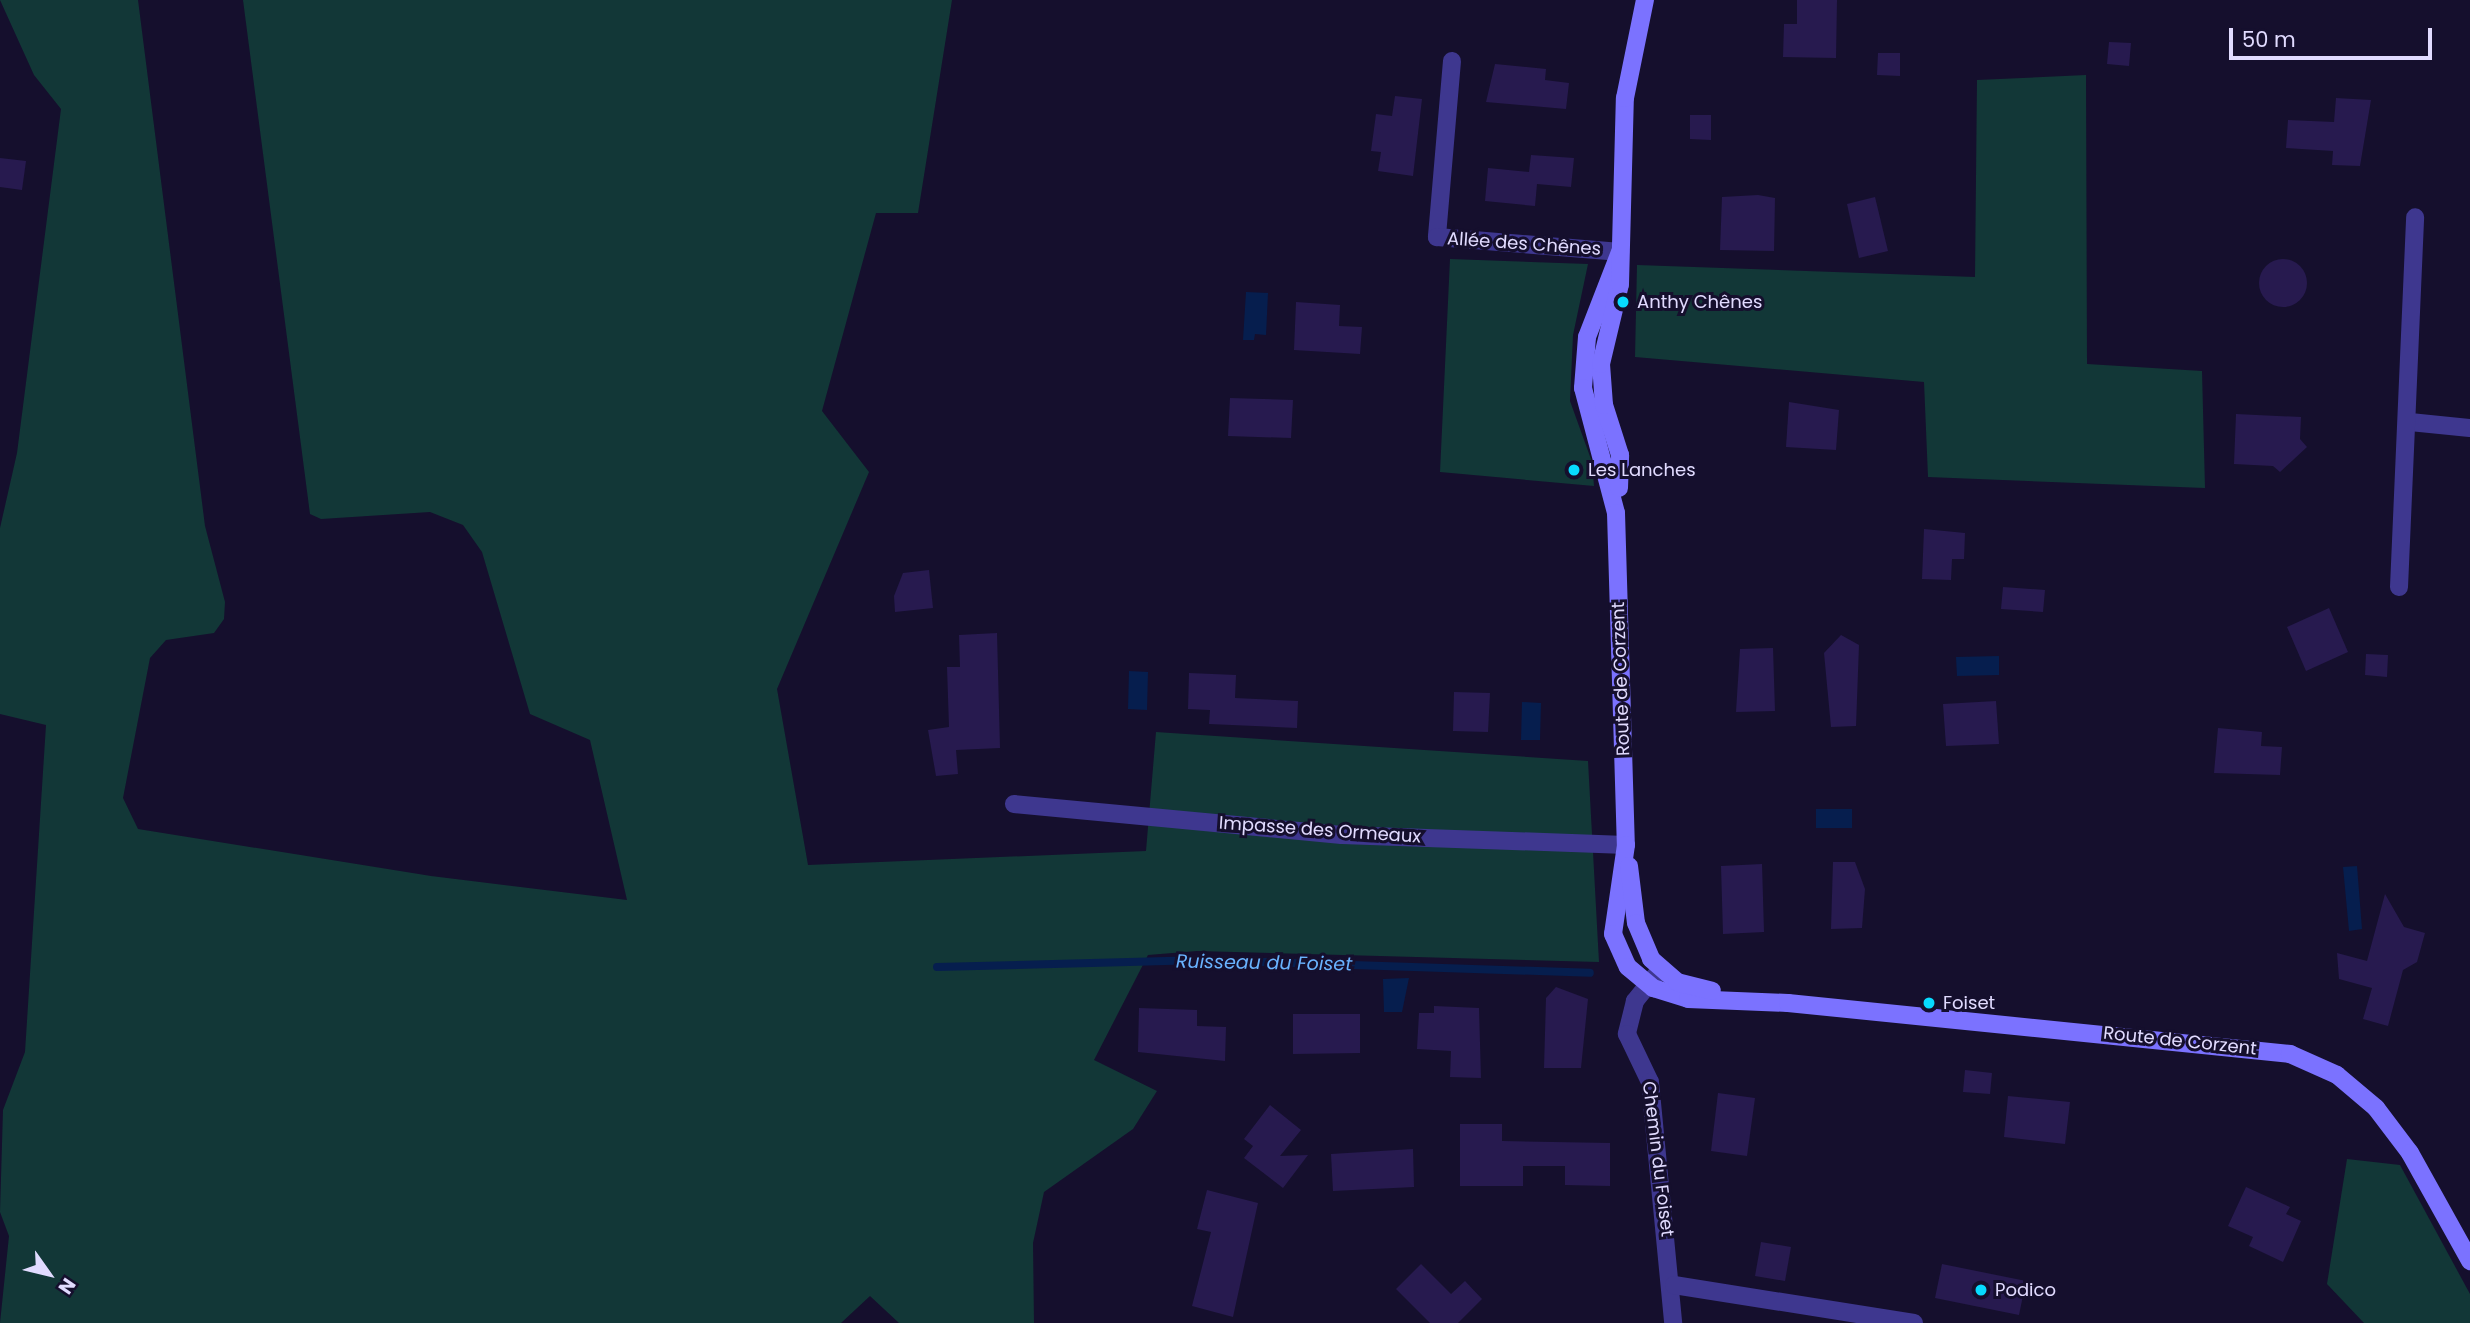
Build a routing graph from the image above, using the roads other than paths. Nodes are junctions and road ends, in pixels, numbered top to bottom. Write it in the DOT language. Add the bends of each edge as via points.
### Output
graph roads {
  1 [pos="1644,0"];
  2 [pos="1451,61"];
  3 [pos="2415,218"];
  4 [pos="1620,251"];
  5 [pos="2410,422"];
  6 [pos="2470,428"];
  7 [pos="2399,587"];
  8 [pos="1014,804"];
  9 [pos="1626,845"];
  10 [pos="1660,970"];
  11 [pos="1645,984"];
  12 [pos="1788,1003"];
  13 [pos="2470,1261"];
  14 [pos="1674,1285"];
  15 [pos="1673,1323"];
  16 [pos="1913,1323"];
  1 -- 4 [label="street, Route de Corzent" via="1625,98"];
  2 -- 4 [label="street, Allée des Chênes" via="1437,237"];
  3 -- 5 [label="street"];
  4 -- 9 [label="street, Route de Corzent" via="1620,284 1601,373 1621,464 1616,513"];
  5 -- 6 [label="street"];
  5 -- 7 [label="street"];
  8 -- 9 [label="street, Impasse des Ormeaux" via="1342,835"];
  9 -- 10 [label="street, Route de Corzent" via="1636,923"];
  9 -- 11 [label="street, Route de Corzent" via="1613,934 1622,960"];
  10 -- 11 [label="street, Chemin du Foiset"];
  10 -- 12 [label="street, Route de Corzent" via="1685,985"];
  11 -- 12 [label="street, Route de Corzent" via="1688,999"];
  11 -- 14 [label="street, Chemin du Foiset" via="1627,1034 1650,1082"];
  12 -- 13 [label="street, Route de Corzent" via="2302,1058 2355,1087 2385,1118"];
  14 -- 15 [label="street, Chemin du Foiset"];
  14 -- 16 [label="street"];
}
